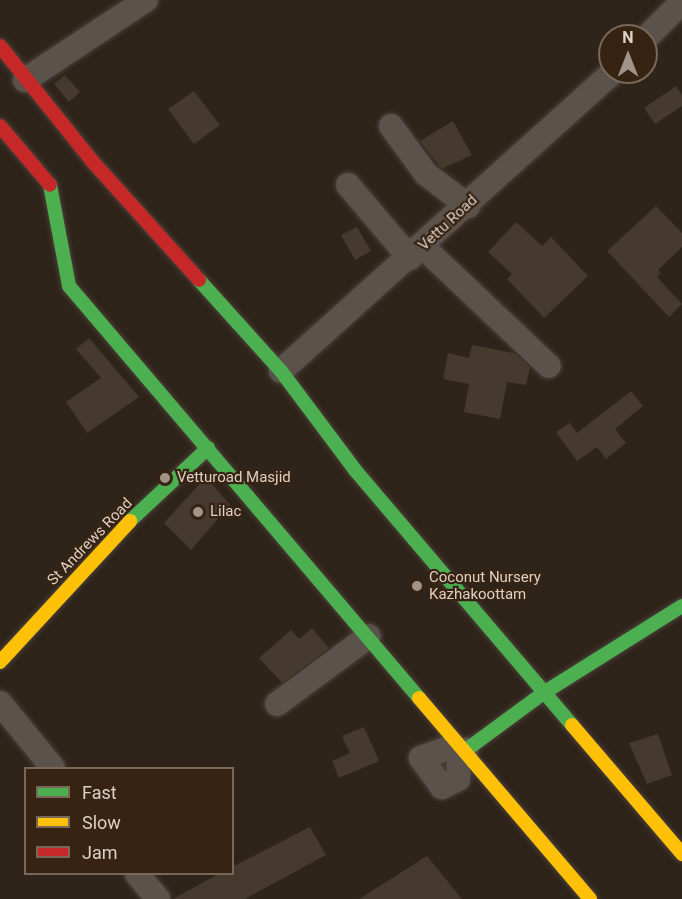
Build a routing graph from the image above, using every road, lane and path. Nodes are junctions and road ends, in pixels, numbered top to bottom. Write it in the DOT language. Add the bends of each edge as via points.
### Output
graph roads {
  1 [pos="146,0"];
  2 [pos="674,5"];
  3 [pos="658,24"];
  4 [pos="0,46"];
  5 [pos="25,80"];
  6 [pos="600,84"];
  7 [pos="0,126"];
  8 [pos="391,126"];
  9 [pos="348,185"];
  10 [pos="468,206"];
  11 [pos="416,252"];
  12 [pos="549,366"];
  13 [pos="281,371"];
  14 [pos="208,448"];
  15 [pos="682,606"];
  16 [pos="369,636"];
  17 [pos="0,662"];
  18 [pos="545,692"];
  19 [pos="0,703"];
  20 [pos="277,704"];
  21 [pos="463,753"];
  22 [pos="52,767"];
  23 [pos="682,854"];
  24 [pos="139,875"];
  25 [pos="158,899"];
  26 [pos="590,899"];
  1 -- 5 [label="street"];
  2 -- 3 [label="street"];
  4 -- 5 [label="main road"];
  5 -- 13 [label="main road"];
  6 -- 10 [label="street, Vettu Road"];
  7 -- 14 [label="main road" via="50,185 69,286"];
  8 -- 10 [label="street" via="426,174"];
  9 -- 11 [label="street"];
  10 -- 11 [label="street, Vettu Road"];
  11 -- 12 [label="street"];
  11 -- 13 [label="street, Vettu Road"];
  13 -- 18 [label="main road" via="356,470"];
  14 -- 16 [label="main road"];
  14 -- 17 [label="main road, St Andrews Road" via="136,515"];
  15 -- 18 [label="main road"];
  16 -- 20 [label="street"];
  16 -- 21 [label="main road"];
  18 -- 21 [label="main road"];
  18 -- 23 [label="main road"];
  19 -- 22 [label="street"];
  21 -- 26 [label="main road"];
  24 -- 25 [label="street"];
}
